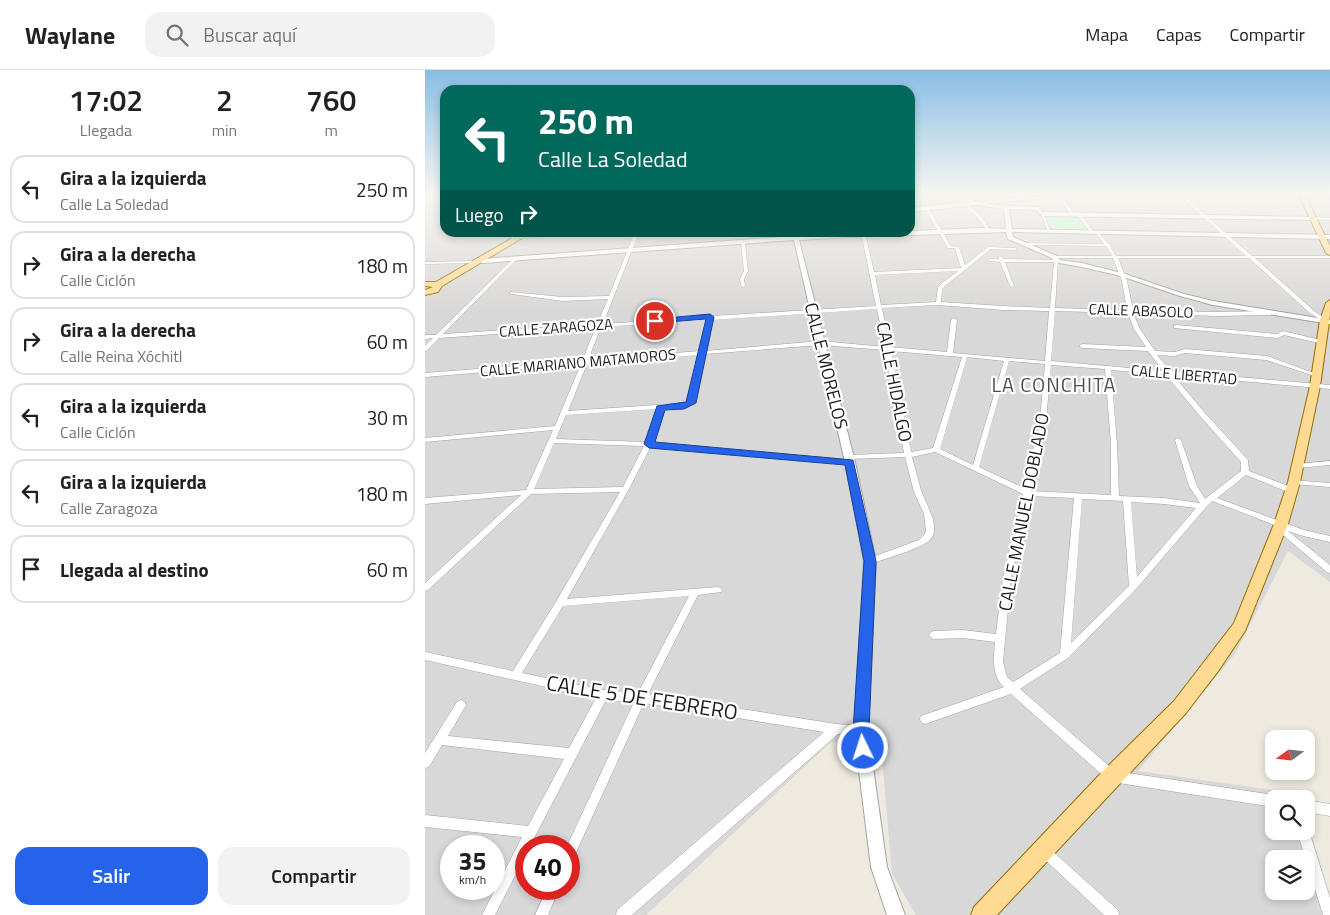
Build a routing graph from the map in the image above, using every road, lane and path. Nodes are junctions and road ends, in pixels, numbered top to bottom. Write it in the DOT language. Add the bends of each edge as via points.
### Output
graph roads {
  1 [pos="942,234"];
  2 [pos="1009,234"];
  3 [pos="1098,234"];
  4 [pos="1224,234"];
  5 [pos="1238,234"];
  6 [pos="517,237"];
  7 [pos="517,237"];
  8 [pos="635,237"];
  9 [pos="782,237"];
  10 [pos="795,237"];
  11 [pos="865,237"];
  12 [pos="1321,237"];
  13 [pos="1330,237"];
  14 [pos="1010,238"];
  15 [pos="743,243"];
  16 [pos="1023,244"];
  17 [pos="1109,245"];
  18 [pos="1015,249"];
  19 [pos="630,250"];
  20 [pos="1330,253"];
  21 [pos="1017,256"];
  22 [pos="515,258"];
  23 [pos="1002,258"];
  24 [pos="1055,258"];
  25 [pos="1115,258"];
  26 [pos="1250,258"];
  27 [pos="1330,258"];
  28 [pos="990,260"];
  29 [pos="481,261"];
  30 [pos="471,262"];
  31 [pos="425,263"];
  32 [pos="965,268"];
  33 [pos="872,274"];
  34 [pos="1123,275"];
  35 [pos="432,284"];
  36 [pos="743,286"];
  37 [pos="1012,286"];
  38 [pos="425,293"];
  39 [pos="511,293"];
  40 [pos="611,297"];
  41 [pos="940,303"];
  42 [pos="1330,303"];
  43 [pos="957,304"];
  44 [pos="879,307"];
  45 [pos="1053,309"];
  46 [pos="1129,310"];
  47 [pos="813,311"];
  48 [pos="1270,313"];
  49 [pos="710,317"];
  50 [pos="954,320"];
  51 [pos="1327,322"];
  52 [pos="599,325"];
  53 [pos="1176,326"];
  54 [pos="438,336"];
  55 [pos="425,337"];
  56 [pos="821,342"];
  57 [pos="1323,342"];
  58 [pos="1082,346"];
  59 [pos="888,349"];
  60 [pos="425,350"];
  61 [pos="1153,351"];
  62 [pos="702,353"];
  63 [pos="950,354"];
  64 [pos="965,355"];
  65 [pos="1007,359"];
  66 [pos="584,363"];
  67 [pos="1049,363"];
  68 [pos="1108,368"];
  69 [pos="1169,373"];
  70 [pos="425,375"];
  71 [pos="1320,383"];
  72 [pos="661,408"];
  73 [pos="564,413"];
  74 [pos="557,428"];
  75 [pos="425,440"];
  76 [pos="1178,440"];
  77 [pos="551,441"];
  78 [pos="649,444"];
  79 [pos="934,450"];
  80 [pos="910,454"];
  81 [pos="849,460"];
  82 [pos="1330,463"];
  83 [pos="1297,466"];
  84 [pos="975,468"];
  85 [pos="1245,472"];
  86 [pos="1330,485"];
  87 [pos="1293,486"];
  88 [pos="625,489"];
  89 [pos="529,492"];
  90 [pos="1027,493"];
  91 [pos="1078,497"];
  92 [pos="1115,498"];
  93 [pos="1127,499"];
  94 [pos="425,501"];
  95 [pos="1206,503"];
  96 [pos="1281,526"];
  97 [pos="1330,539"];
  98 [pos="870,561"];
  99 [pos="1330,570"];
  100 [pos="1133,586"];
  101 [pos="425,588"];
  102 [pos="718,590"];
  103 [pos="696,591"];
  104 [pos="560,603"];
  105 [pos="934,634"];
  106 [pos="1001,639"];
  107 [pos="1065,655"];
  108 [pos="425,656"];
  109 [pos="515,676"];
  110 [pos="1011,689"];
  111 [pos="603,694"];
  112 [pos="641,698"];
  113 [pos="461,705"];
  114 [pos="925,719"];
  115 [pos="836,729"];
  116 [pos="861,731"];
  117 [pos="440,740"];
  118 [pos="571,754"];
  119 [pos="425,763"];
  120 [pos="1112,776"];
  121 [pos="1265,800"];
  122 [pos="1315,808"];
  123 [pos="1330,810"];
  124 [pos="425,821"];
  125 [pos="531,832"];
  126 [pos="578,835"];
  127 [pos="1306,840"];
  128 [pos="1043,850"];
  129 [pos="548,900"];
  130 [pos="488,915"];
  131 [pos="541,915"];
  132 [pos="623,915"];
  133 [pos="896,915"];
  134 [pos="982,915"];
  135 [pos="1113,915"];
  136 [pos="1329,915"];
  1 -- 32 [label="street" via="950,247 957,247"];
  2 -- 14 [label="street"];
  3 -- 17 [label="street"];
  4 -- 26 [label="street"];
  5 -- 12 [label="street"];
  6 -- 29 [label="main road"];
  7 -- 30 [label="main road"];
  8 -- 19 [label="street"];
  9 -- 15 [label="street"];
  10 -- 47 [label="street, CALLE MORELOS"];
  11 -- 33 [label="street, CALLE HIDALGO"];
  12 -- 13 [label="street"];
  12 -- 20 [label="main road"];
  14 -- 16 [label="street"];
  14 -- 18 [label="street"];
  15 -- 19 [label="street"];
  15 -- 36 [label="street" via="746,271"];
  16 -- 17 [label="street"];
  16 -- 24 [label="street"];
  17 -- 25 [label="street"];
  18 -- 21 [label="street"];
  18 -- 32 [label="street" via="991,248"];
  19 -- 22 [label="street"];
  19 -- 40 [label="street"];
  21 -- 23 [label="street"];
  21 -- 24 [label="street"];
  22 -- 29 [label="street"];
  22 -- 54 [label="street"];
  23 -- 24 [label="street"];
  23 -- 28 [label="street"];
  23 -- 37 [label="street"];
  24 -- 25 [label="street"];
  24 -- 34 [label="street"];
  24 -- 45 [label="street, CALLE MANUEL DOBLADO"];
  25 -- 26 [label="street"];
  25 -- 34 [label="street"];
  26 -- 27 [label="street"];
  26 -- 51 [label="street"];
  29 -- 35 [label="main road"];
  30 -- 31 [label="street"];
  30 -- 35 [label="main road"];
  32 -- 33 [label="street"];
  32 -- 41 [label="street" via="940,289"];
  33 -- 44 [label="street, CALLE HIDALGO"];
  34 -- 46 [label="street"];
  34 -- 48 [label="street" via="1182,296"];
  35 -- 38 [label="main road" via="435,290"];
  39 -- 40 [label="street" via="563,299"];
  40 -- 52 [label="street"];
  41 -- 43 [label="street, CALLE ZARAGOZA"];
  41 -- 44 [label="street, CALLE ZARAGOZA"];
  42 -- 51 [label="main road"];
  43 -- 45 [label="street, CALLE ABASOLO"];
  44 -- 47 [label="street, CALLE ZARAGOZA"];
  44 -- 59 [label="street, CALLE HIDALGO"];
  45 -- 46 [label="street, CALLE ABASOLO"];
  45 -- 67 [label="street, CALLE MANUEL DOBLADO"];
  46 -- 48 [label="street, CALLE ABASOLO"];
  46 -- 61 [label="street"];
  47 -- 49 [label="street, CALLE ZARAGOZA"];
  47 -- 56 [label="street, CALLE MORELOS"];
  48 -- 51 [label="street, CALLE ABASOLO"];
  49 -- 52 [label="street, CALLE ZARAGOZA"];
  49 -- 62 [label="street"];
  50 -- 63 [label="street"];
  51 -- 57 [label="main road"];
  52 -- 54 [label="street, CALLE ZARAGOZA"];
  52 -- 66 [label="street"];
  53 -- 57 [label="street" via="1278,336 1283,333"];
  54 -- 55 [label="street, CALLE ZARAGOZA"];
  54 -- 60 [label="street"];
  56 -- 59 [label="street, CALLE MARIANO MATAMOROS"];
  56 -- 62 [label="street, CALLE MARIANO MATAMOROS"];
  56 -- 81 [label="street, CALLE MORELOS"];
  57 -- 71 [label="main road"];
  58 -- 61 [label="street"];
  59 -- 63 [label="street, CALLE LIBERTAD"];
  59 -- 80 [label="street, CALLE HIDALGO"];
  61 -- 69 [label="street"];
  61 -- 71 [label="street" via="1267,358"];
  62 -- 66 [label="street, CALLE MARIANO MATAMOROS"];
  62 -- 72 [label="street" via="691,403"];
  63 -- 64 [label="street, CALLE LIBERTAD"];
  64 -- 65 [label="street, CALLE LIBERTAD"];
  64 -- 79 [label="street"];
  65 -- 67 [label="street, CALLE LIBERTAD"];
  65 -- 84 [label="street"];
  66 -- 70 [label="street, CALLE MARIANO MATAMOROS"];
  66 -- 73 [label="street"];
  67 -- 68 [label="street, CALLE LIBERTAD"];
  67 -- 90 [label="street, CALLE MANUEL DOBLADO" via="1043,420"];
  68 -- 69 [label="street, CALLE LIBERTAD"];
  68 -- 92 [label="street"];
  69 -- 71 [label="street, CALLE LIBERTAD"];
  69 -- 85 [label="street" via="1245,462"];
  71 -- 83 [label="main road"];
  72 -- 73 [label="street"];
  72 -- 78 [label="street"];
  73 -- 74 [label="street"];
  74 -- 75 [label="street"];
  74 -- 77 [label="street"];
  76 -- 95 [label="street" via="1193,486"];
  77 -- 78 [label="street"];
  77 -- 89 [label="street"];
  78 -- 81 [label="street"];
  78 -- 88 [label="street"];
  79 -- 80 [label="street"];
  79 -- 84 [label="street"];
  80 -- 81 [label="street"];
  80 -- 98 [label="street, CALLE HIDALGO" via="918,492 926,507 928,537"];
  81 -- 98 [label="street, CALLE MORELOS"];
  82 -- 83 [label="street"];
  83 -- 87 [label="main road"];
  84 -- 90 [label="street"];
  85 -- 87 [label="street"];
  85 -- 95 [label="street"];
  86 -- 87 [label="street"];
  87 -- 96 [label="main road"];
  88 -- 89 [label="street"];
  88 -- 104 [label="street"];
  89 -- 94 [label="street"];
  89 -- 101 [label="street"];
  90 -- 91 [label="street"];
  90 -- 106 [label="street, CALLE MANUEL DOBLADO" via="1007,578"];
  91 -- 92 [label="street"];
  91 -- 107 [label="street"];
  92 -- 93 [label="street"];
  93 -- 95 [label="street"];
  93 -- 100 [label="street"];
  95 -- 96 [label="street"];
  95 -- 100 [label="street"];
  96 -- 97 [label="street"];
  96 -- 99 [label="street"];
  96 -- 120 [label="main road" via="1241,626 1180,707"];
  98 -- 116 [label="street, CALLE MORELOS"];
  100 -- 107 [label="street"];
  102 -- 103 [label="street"];
  103 -- 104 [label="street"];
  103 -- 112 [label="street"];
  104 -- 109 [label="street"];
  105 -- 106 [label="street"];
  106 -- 110 [label="street, CALLE MANUEL DOBLADO" via="998,662 1003,680"];
  107 -- 110 [label="street"];
  108 -- 109 [label="street, CALLE 5 DE FEBRERO"];
  109 -- 111 [label="street, CALLE 5 DE FEBRERO"];
  110 -- 114 [label="street"];
  110 -- 120 [label="street, CALLE MANUEL DOBLADO"];
  111 -- 112 [label="street, CALLE 5 DE FEBRERO"];
  111 -- 118 [label="street"];
  112 -- 115 [label="street, CALLE 5 DE FEBRERO"];
  112 -- 126 [label="street"];
  113 -- 117 [label="street"];
  115 -- 116 [label="street, CALLE 5 DE FEBRERO"];
  115 -- 132 [label="street"];
  116 -- 133 [label="street, CALLE MORELOS" via="879,867"];
  117 -- 118 [label="street"];
  117 -- 119 [label="street"];
  118 -- 125 [label="street"];
  120 -- 121 [label="street"];
  120 -- 128 [label="main road"];
  122 -- 123 [label="street"];
  124 -- 125 [label="street"];
  125 -- 130 [label="street"];
  127 -- 136 [label="street"];
  128 -- 134 [label="main road"];
  128 -- 135 [label="street"];
  129 -- 131 [label="street"];
}
